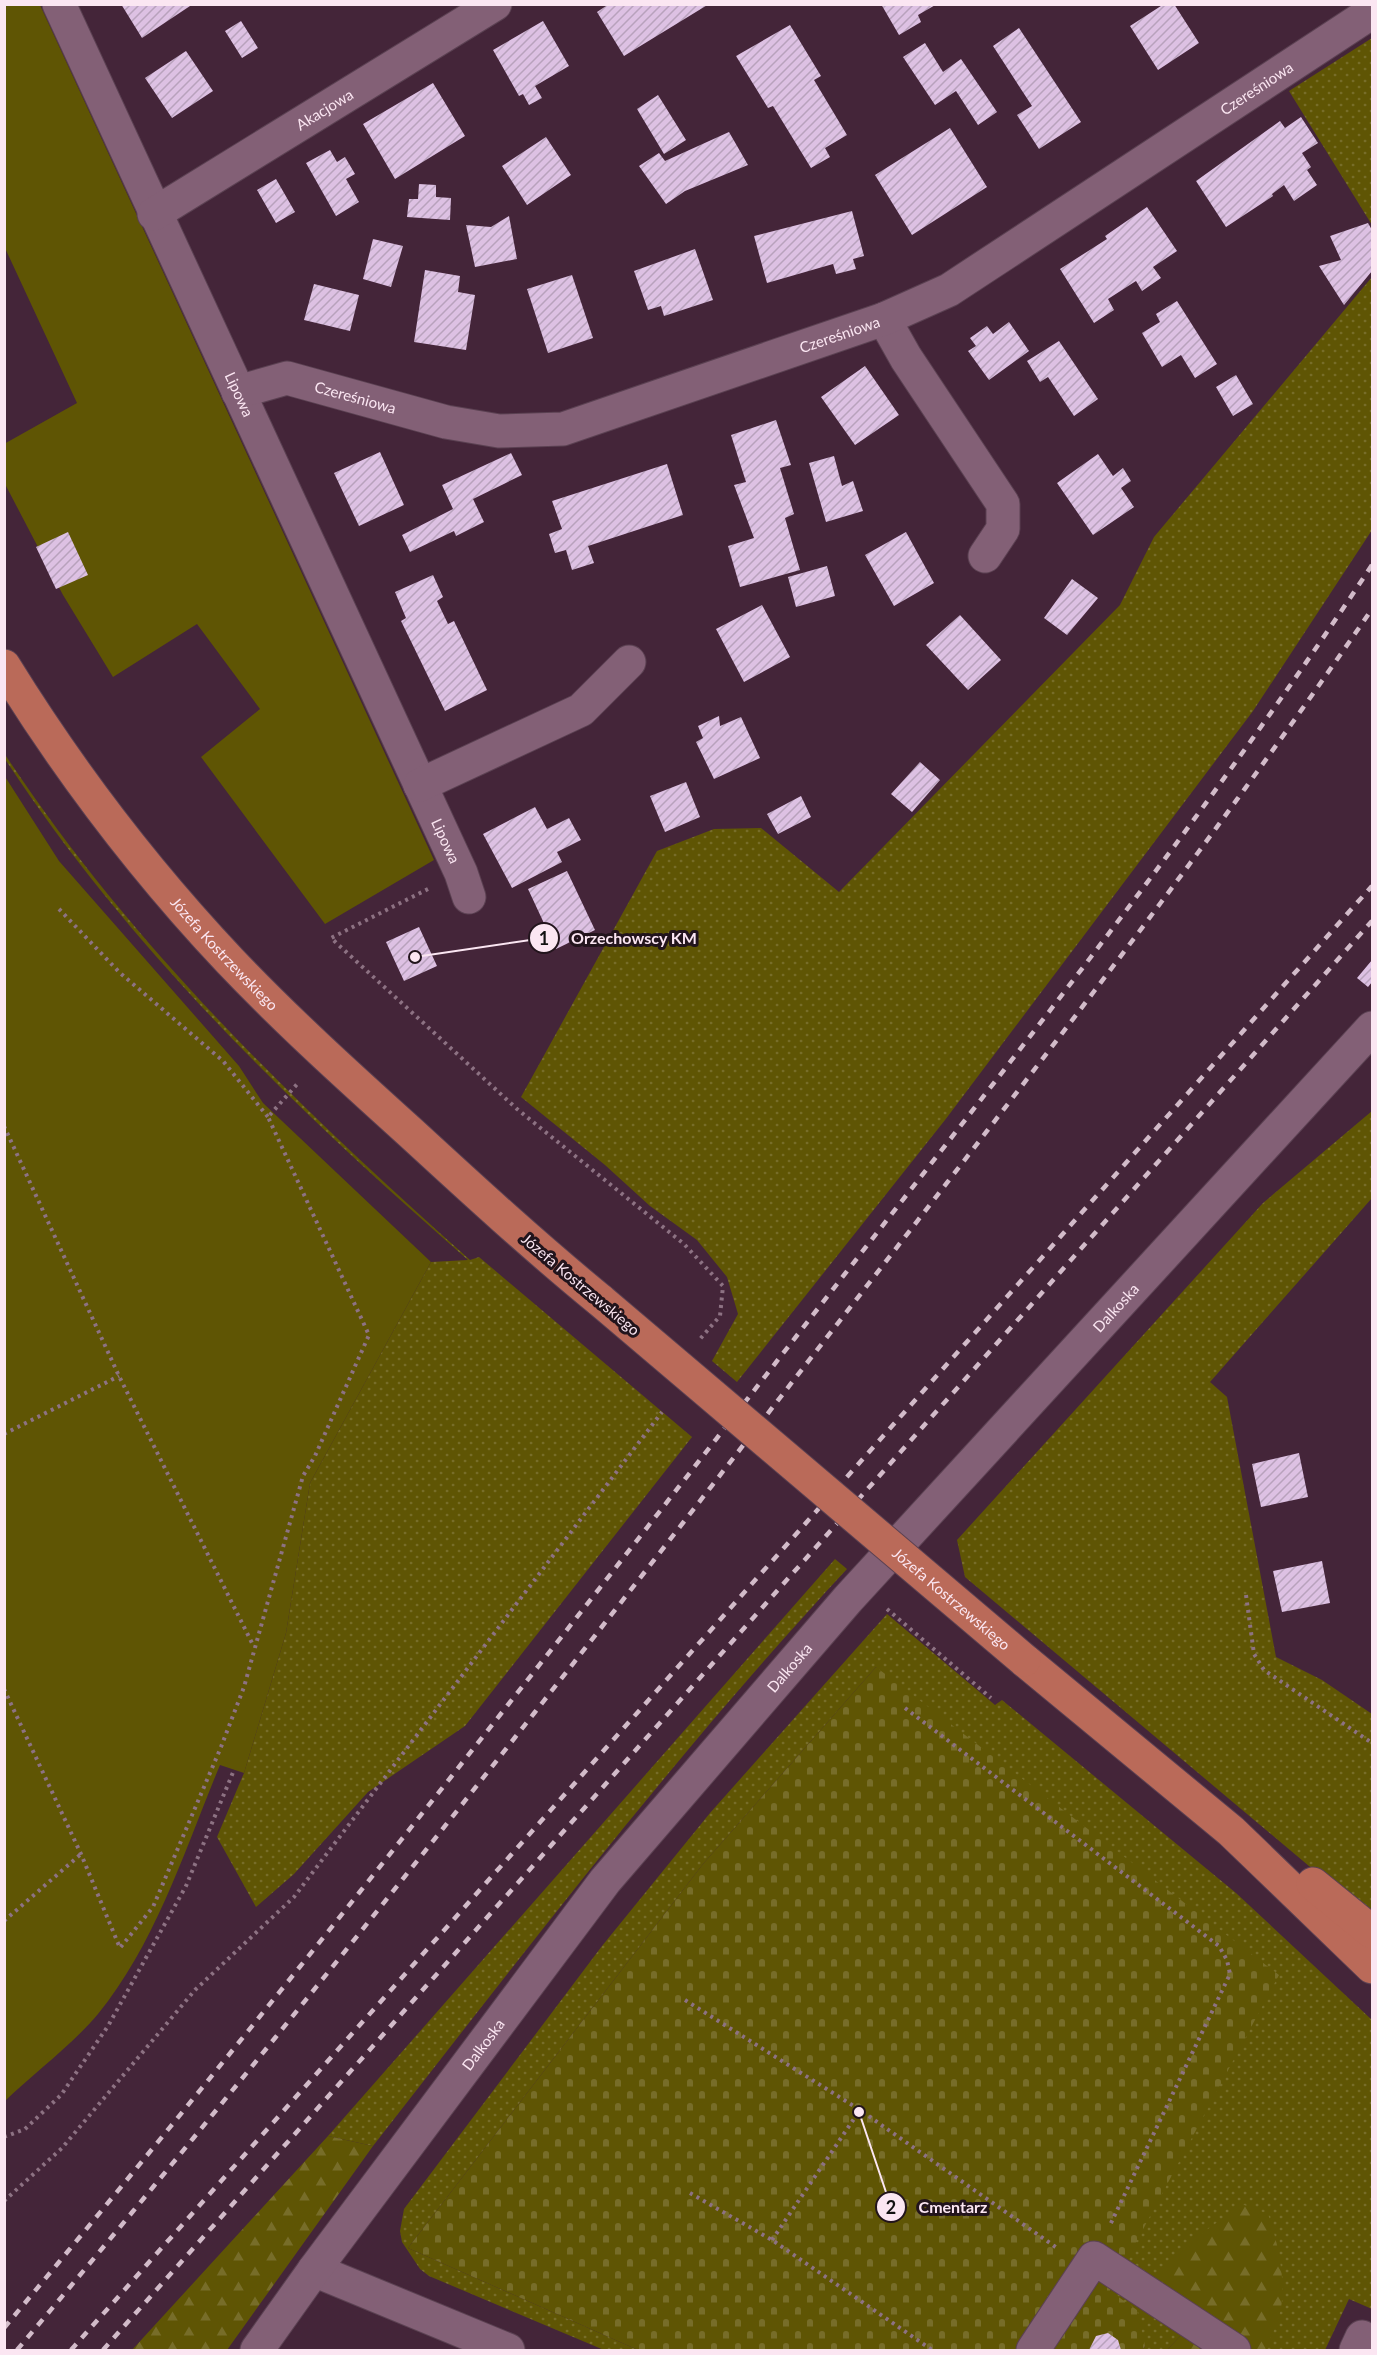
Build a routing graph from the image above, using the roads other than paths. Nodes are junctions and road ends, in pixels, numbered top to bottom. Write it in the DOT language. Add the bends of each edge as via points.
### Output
graph roads {
  1 [pos="59,4"];
  2 [pos="495,4"];
  3 [pos="1372,12"];
  4 [pos="154,214"];
  5 [pos="884,319"];
  6 [pos="238,392"];
  7 [pos="985,556"];
  8 [pos="629,662"];
  9 [pos="4,666"];
  10 [pos="420,785"];
  11 [pos="465,885"];
  12 [pos="1372,1028"];
  13 [pos="1231,1831"];
  14 [pos="1372,1932"];
  15 [pos="1372,1967"];
  16 [pos="314,2270"];
  17 [pos="257,2350"];
  18 [pos="508,2350"];
  19 [pos="1033,2350"];
  20 [pos="1234,2350"];
  1 -- 4 [label="street, Lipowa"];
  2 -- 4 [label="street, Akacjowa"];
  3 -- 5 [label="street, Czereśniowa" via="949,290"];
  4 -- 6 [label="street, Lipowa"];
  5 -- 6 [label="street, Czereśniowa" via="564,429 499,431 446,422 287,378"];
  5 -- 7 [label="street" via="1003,504 1003,529"];
  6 -- 10 [label="street, Lipowa"];
  8 -- 10 [label="street" via="581,710"];
  9 -- 13 [label="main road, Józefa Kostrzewskiego, bridge" via="146,865 229,960 335,1064 538,1249"];
  10 -- 11 [label="street, Lipowa"];
  12 -- 16 [label="street, Dalkoska" via="848,1599 612,1872"];
  13 -- 14 [label="main road, Józefa Kostrzewskiego" via="1308,1880"];
  13 -- 15 [label="main road, Józefa Kostrzewskiego"];
  16 -- 17 [label="street, Dalkoska"];
  16 -- 18 [label="street"];
  19 -- 20 [label="street" via="1090,2264"];
}
